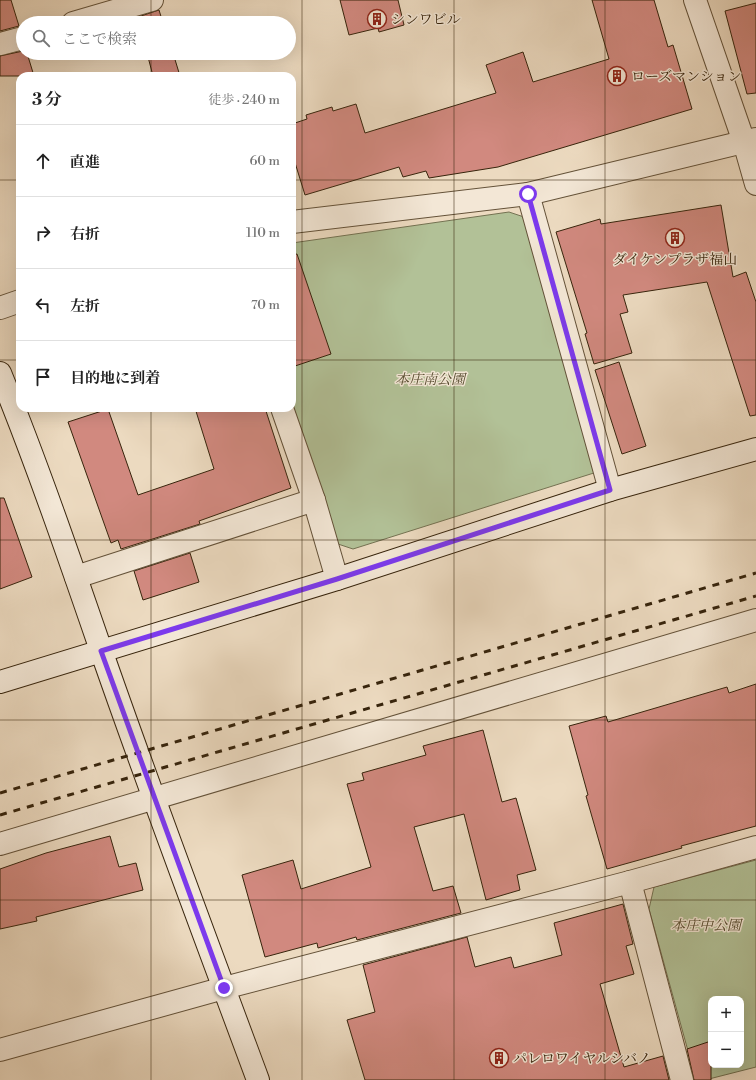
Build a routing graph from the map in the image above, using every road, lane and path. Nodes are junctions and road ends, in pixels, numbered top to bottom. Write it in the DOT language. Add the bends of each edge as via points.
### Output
graph roads {
  1 [pos="152,0"];
  2 [pos="695,0"];
  3 [pos="97,16"];
  4 [pos="16,40"];
  5 [pos="0,44"];
  6 [pos="750,141"];
  7 [pos="756,184"];
  8 [pos="528,194"];
  9 [pos="296,222"];
  10 [pos="16,302"];
  11 [pos="0,308"];
  12 [pos="0,373"];
  13 [pos="16,403"];
  14 [pos="20,412"];
  15 [pos="283,412"];
  16 [pos="756,449"];
  17 [pos="610,490"];
  18 [pos="314,500"];
  19 [pos="76,577"];
  20 [pos="337,579"];
  21 [pos="756,620"];
  22 [pos="101,651"];
  23 [pos="0,682"];
  24 [pos="155,798"];
  25 [pos="0,844"];
  26 [pos="756,847"];
  27 [pos="630,882"];
  28 [pos="224,988"];
  29 [pos="0,1050"];
  30 [pos="258,1080"];
  31 [pos="682,1080"];
  1 -- 3 [label="street"];
  2 -- 6 [label="street"];
  4 -- 5 [label="street"];
  6 -- 7 [label="street"];
  6 -- 8 [label="street"];
  8 -- 9 [label="street"];
  8 -- 17 [label="street"];
  10 -- 11 [label="street"];
  12 -- 13 [label="street"];
  14 -- 19 [label="street"];
  15 -- 18 [label="street"];
  16 -- 17 [label="street"];
  17 -- 20 [label="street"];
  18 -- 19 [label="street"];
  18 -- 20 [label="street"];
  19 -- 22 [label="street"];
  20 -- 22 [label="street"];
  21 -- 24 [label="street"];
  22 -- 23 [label="street"];
  22 -- 24 [label="street"];
  24 -- 25 [label="street"];
  24 -- 28 [label="street"];
  26 -- 27 [label="street"];
  27 -- 28 [label="street"];
  27 -- 31 [label="street"];
  28 -- 29 [label="street"];
  28 -- 30 [label="street"];
}
